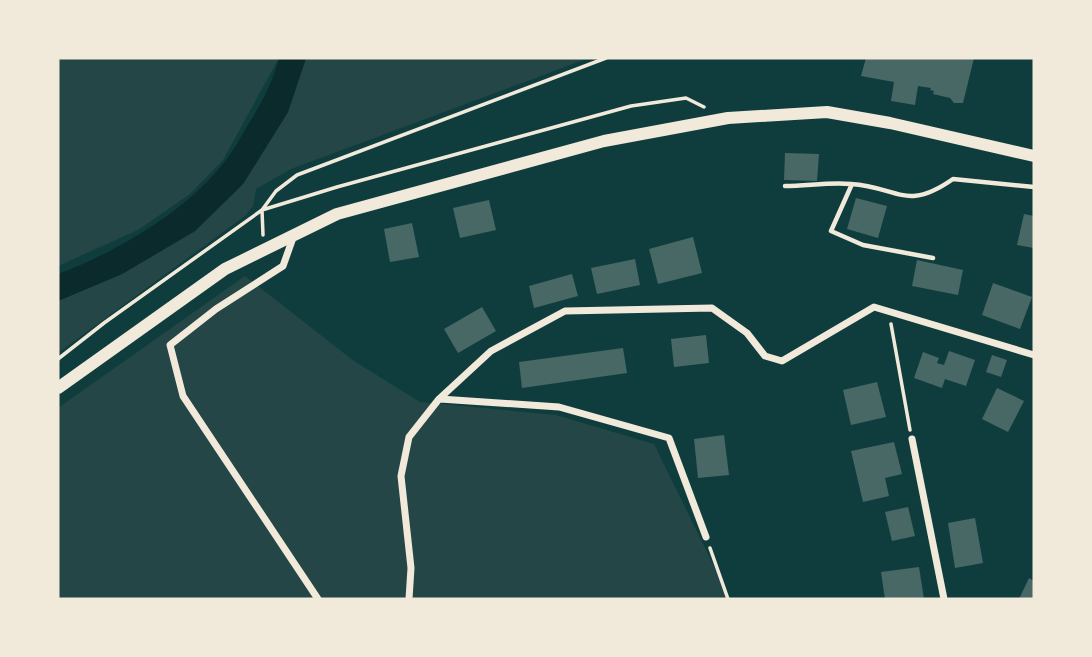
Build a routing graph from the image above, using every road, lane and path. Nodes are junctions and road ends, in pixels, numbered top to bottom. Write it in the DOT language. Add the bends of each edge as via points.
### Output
graph roads {
  1 [pos="606,58"];
  2 [pos="728,118"];
  3 [pos="1034,156"];
  4 [pos="852,184"];
  5 [pos="785,186"];
  6 [pos="1034,187"];
  7 [pos="262,211"];
  8 [pos="295,233"];
  9 [pos="264,248"];
  10 [pos="933,258"];
  11 [pos="889,310"];
  12 [pos="1034,355"];
  13 [pos="58,359"];
  14 [pos="58,388"];
  15 [pos="439,399"];
  16 [pos="912,439"];
  17 [pos="706,537"];
  18 [pos="318,599"];
  19 [pos="409,599"];
  20 [pos="728,599"];
  21 [pos="944,599"];
  1 -- 7 [label="path" via="297,176 276,191"];
  2 -- 3 [label="main road" via="827,112"];
  2 -- 7 [label="path" via="686,98 631,106"];
  2 -- 8 [label="main road" via="604,141 337,214"];
  4 -- 5 [label="lane"];
  4 -- 6 [label="lane" via="908,197 933,194 953,179"];
  4 -- 10 [label="lane" via="831,231 863,245"];
  7 -- 9 [label="path"];
  7 -- 13 [label="path"];
  8 -- 9 [label="main road"];
  8 -- 18 [label="street" via="283,266 170,345 183,397"];
  9 -- 14 [label="main road" via="225,268"];
  11 -- 12 [label="street"];
  11 -- 15 [label="street" via="874,307 782,360 765,356 747,333 712,308 565,311 491,351"];
  11 -- 16 [label="path"];
  15 -- 17 [label="street" via="559,407 669,438"];
  15 -- 19 [label="street" via="409,436 401,476 411,568"];
  16 -- 21 [label="street"];
  17 -- 20 [label="path"];
}
